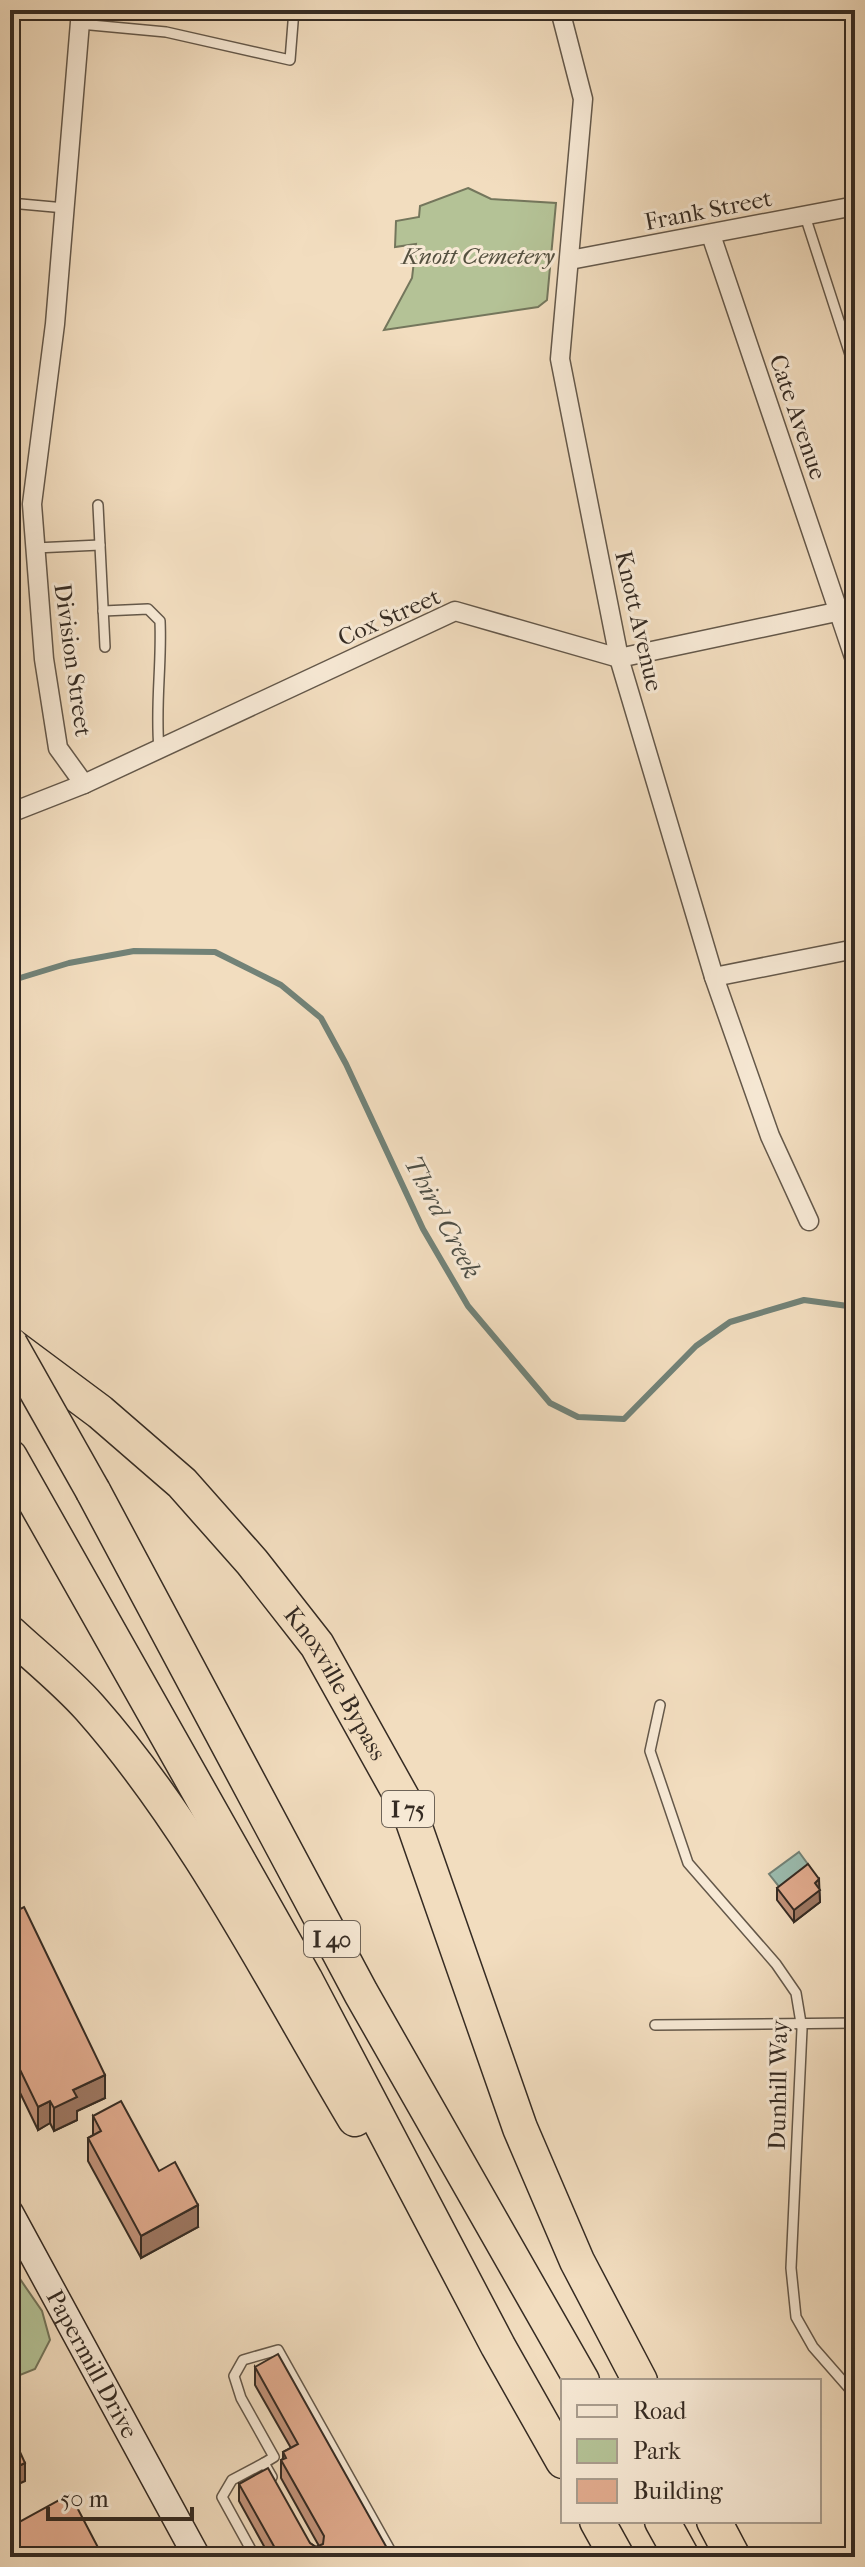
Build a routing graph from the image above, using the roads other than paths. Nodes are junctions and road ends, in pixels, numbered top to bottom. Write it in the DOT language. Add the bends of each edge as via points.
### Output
graph roads {
  1 [pos="294,10"];
  2 [pos="560,10"];
  3 [pos="80,17"];
  4 [pos="10,203"];
  5 [pos="855,206"];
  6 [pos="65,208"];
  7 [pos="805,216"];
  8 [pos="711,235"];
  9 [pos="570,260"];
  10 [pos="855,370"];
  11 [pos="98,505"];
  12 [pos="100,545"];
  13 [pos="35,548"];
  14 [pos="846,610"];
  15 [pos="103,611"];
  16 [pos="105,647"];
  17 [pos="619,658"];
  18 [pos="855,660"];
  19 [pos="159,749"];
  20 [pos="84,784"];
  21 [pos="10,813"];
  22 [pos="855,949"];
  23 [pos="714,977"];
  24 [pos="809,1221"];
  25 [pos="10,1345"];
  26 [pos="10,1457"];
  27 [pos="10,1633"];
  28 [pos="660,1705"];
  29 [pos="855,2023"];
  30 [pos="801,2024"];
  31 [pos="655,2025"];
  32 [pos="10,2213"];
  33 [pos="498,2346"];
  34 [pos="581,2379"];
  35 [pos="639,2379"];
  36 [pos="855,2395"];
  37 [pos="561,2457"];
  38 [pos="264,2463"];
  39 [pos="279,2490"];
  40 [pos="598,2523"];
  41 [pos="663,2523"];
  42 [pos="715,2523"];
  43 [pos="197,2557"];
  44 [pos="255,2557"];
  45 [pos="394,2557"];
  46 [pos="617,2557"];
  47 [pos="682,2557"];
  48 [pos="733,2557"];
  1 -- 3 [label="lane" via="290,60"];
  2 -- 9 [label="street, Knott Avenue" via="583,99"];
  3 -- 6 [label="street, Division Street"];
  4 -- 6 [label="lane"];
  5 -- 7 [label="street, Frank Street"];
  6 -- 13 [label="street, Division Street" via="32,504"];
  7 -- 8 [label="street, Frank Street"];
  7 -- 10 [label="lane"];
  8 -- 9 [label="street, Frank Street"];
  8 -- 14 [label="street, Cate Avenue"];
  9 -- 17 [label="street, Knott Avenue" via="560,359"];
  11 -- 12 [label="lane"];
  12 -- 13 [label="lane"];
  12 -- 15 [label="lane"];
  13 -- 20 [label="street, Division Street" via="58,748"];
  14 -- 17 [label="street, Cox Street"];
  14 -- 18 [label="street, Cate Avenue"];
  15 -- 16 [label="lane"];
  15 -- 19 [label="lane" via="148,609 160,621 162,661 155,707"];
  17 -- 19 [label="street, Cox Street" via="455,611"];
  17 -- 23 [label="street, Knott Avenue"];
  19 -- 20 [label="street, Cox Street"];
  20 -- 21 [label="street, Cox Street"];
  22 -- 23 [label="street"];
  23 -- 24 [label="street, Knott Avenue" via="770,1136"];
  25 -- 34 [label="highway, I 40, bridge" via="361,1993"];
  25 -- 35 [label="highway, Knoxville Bypass / I 75" via="100,1412 182,1483 317,1645 409,1810 520,2128 577,2261"];
  26 -- 33 [label="highway, I 40" via="305,1979"];
  27 -- 33 [label="highway" via="89,1707 193,1848"];
  28 -- 30 [label="lane, Dunhill Way" via="650,1751 688,1863 783,1973 796,1993"];
  29 -- 30 [label="lane"];
  30 -- 31 [label="lane"];
  30 -- 36 [label="lane, Dunhill Way" via="791,2268 796,2317 813,2347"];
  32 -- 43 [label="main road, Papermill Drive"];
  33 -- 37 [label="highway, I 40"];
  38 -- 39 [label="lane"];
  38 -- 44 [label="lane" via="232,2480 222,2497"];
  38 -- 45 [label="lane" via="274,2457 234,2376 243,2360 278,2350"];
  40 -- 46 [label="highway"];
  41 -- 47 [label="highway"];
  42 -- 48 [label="highway"];
}
